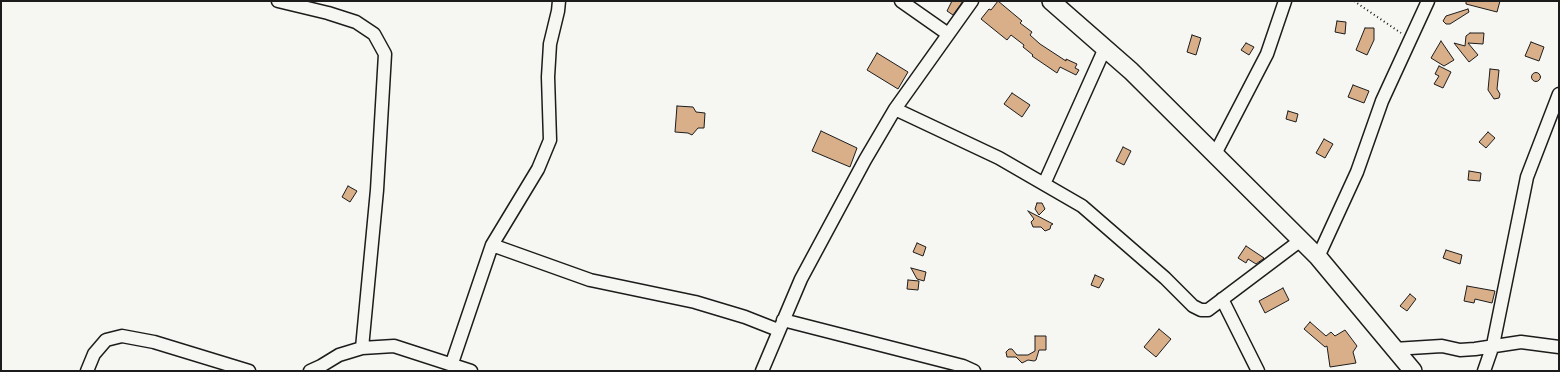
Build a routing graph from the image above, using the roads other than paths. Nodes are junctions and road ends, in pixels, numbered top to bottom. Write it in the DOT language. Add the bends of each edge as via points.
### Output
graph roads {
  1 [pos="278,1"];
  2 [pos="559,1"];
  3 [pos="901,1"];
  4 [pos="972,1"];
  5 [pos="1051,1"];
  6 [pos="1285,1"];
  7 [pos="1428,1"];
  8 [pos="948,34"];
  9 [pos="1105,48"];
  10 [pos="1559,94"];
  11 [pos="895,109"];
  12 [pos="1215,154"];
  13 [pos="1044,184"];
  14 [pos="1301,240"];
  15 [pos="492,244"];
  16 [pos="1318,257"];
  17 [pos="1222,299"];
  18 [pos="781,325"];
  19 [pos="1493,345"];
  20 [pos="1559,347"];
  21 [pos="362,348"];
  22 [pos="1394,349"];
  23 [pos="452,363"];
  24 [pos="87,371"];
  25 [pos="249,371"];
  26 [pos="310,371"];
  27 [pos="471,371"];
  28 [pos="762,371"];
  29 [pos="974,371"];
  30 [pos="1258,371"];
  31 [pos="1413,371"];
  32 [pos="1484,371"];
  1 -- 21 [label="street" via="356,22 374,34 385,54 381,144"];
  2 -- 15 [label="street" via="550,44 550,140 538,169"];
  3 -- 8 [label="street"];
  4 -- 8 [label="street"];
  5 -- 9 [label="main road"];
  6 -- 12 [label="street" via="1267,54"];
  7 -- 16 [label="street" via="1382,101 1357,172"];
  8 -- 11 [label="street"];
  9 -- 12 [label="main road"];
  9 -- 13 [label="street"];
  10 -- 19 [label="street" via="1527,177"];
  11 -- 13 [label="street" via="999,158"];
  11 -- 18 [label="street" via="822,239"];
  12 -- 14 [label="main road"];
  13 -- 17 [label="street" via="1082,206 1194,306 1208,310"];
  14 -- 16 [label="main road"];
  14 -- 17 [label="street"];
  15 -- 18 [label="street" via="590,280 695,302"];
  15 -- 23 [label="street"];
  16 -- 22 [label="main road"];
  17 -- 30 [label="street"];
  18 -- 28 [label="street"];
  18 -- 29 [label="street" via="964,366"];
  19 -- 20 [label="street" via="1521,342"];
  19 -- 22 [label="street" via="1460,350 1442,346"];
  19 -- 32 [label="street"];
  21 -- 23 [label="street" via="394,346"];
  21 -- 26 [label="street" via="339,354"];
  22 -- 31 [label="main road"];
  23 -- 27 [label="street"];
  24 -- 25 [label="street" via="94,354 106,340 122,336 154,342"];
}
